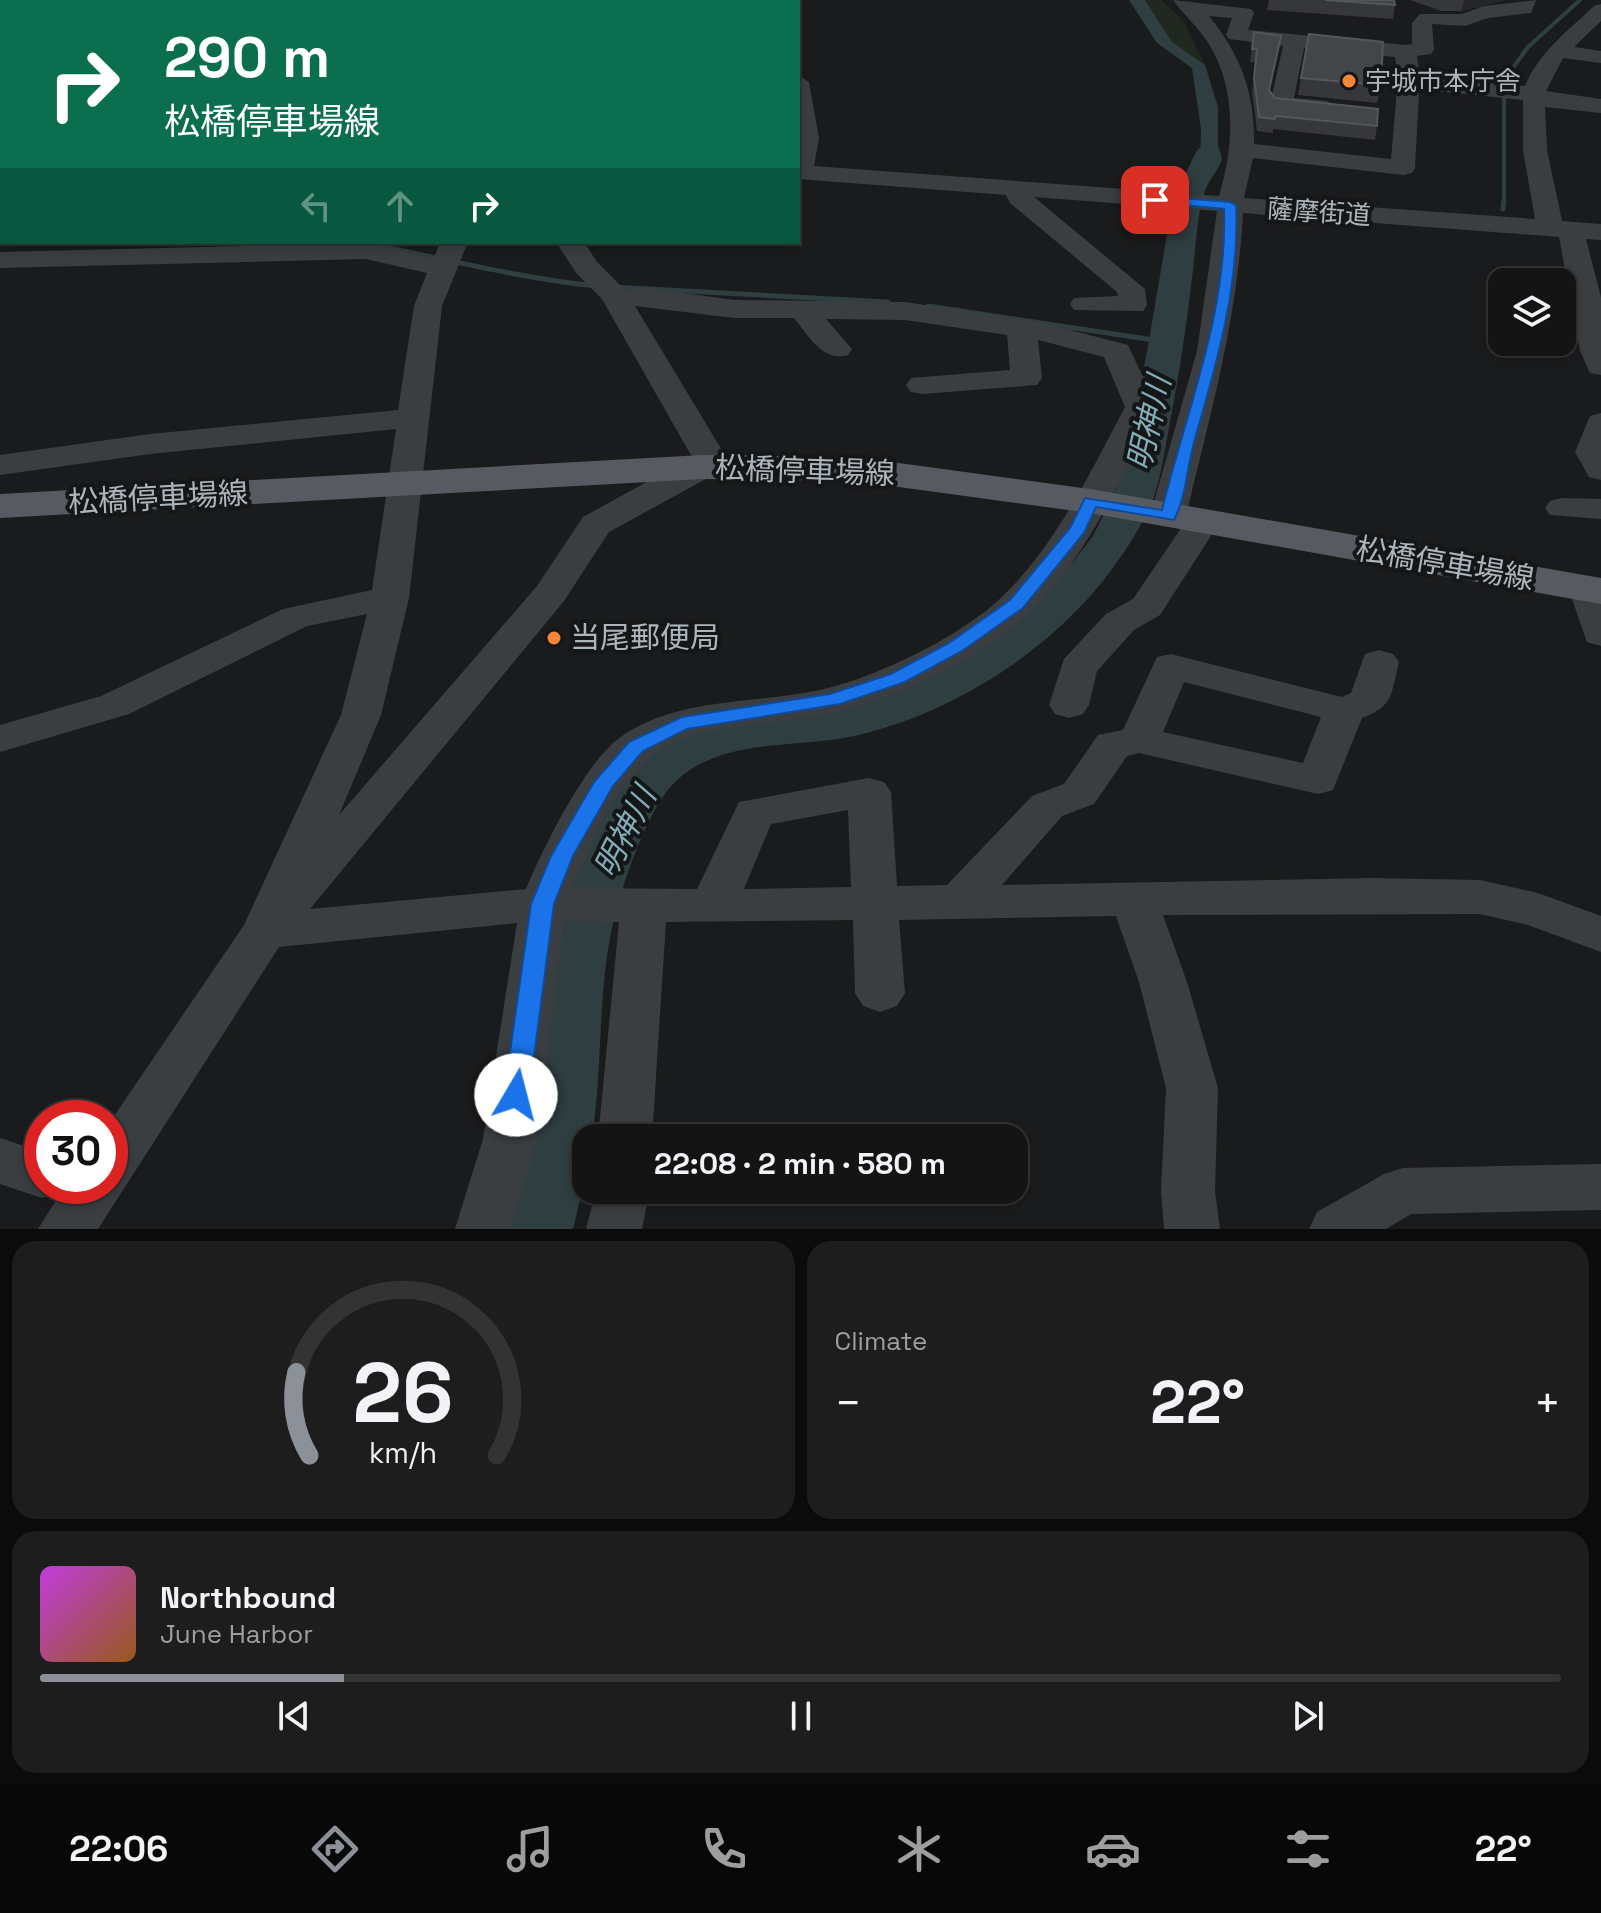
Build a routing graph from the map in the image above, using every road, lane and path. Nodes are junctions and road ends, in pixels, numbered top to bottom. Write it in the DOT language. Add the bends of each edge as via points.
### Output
graph roads {
  1 [pos="1526,0"];
  2 [pos="1187,5"];
  3 [pos="1601,10"];
  4 [pos="1480,15"];
  5 [pos="1558,34"];
  6 [pos="1295,40"];
  7 [pos="1404,52"];
  8 [pos="1601,57"];
  9 [pos="1423,83"];
  10 [pos="800,94"];
  11 [pos="1528,94"];
  12 [pos="1287,105"];
  13 [pos="1601,106"];
  14 [pos="1346,110"];
  15 [pos="1278,143"];
  16 [pos="1242,150"];
  17 [pos="800,168"];
  18 [pos="800,172"];
  19 [pos="1019,189"];
  20 [pos="1226,205"];
  21 [pos="1575,230"];
  22 [pos="571,244"];
  23 [pos="446,258"];
  24 [pos="0,260"];
  25 [pos="615,297"];
  26 [pos="1084,304"];
  27 [pos="802,310"];
  28 [pos="1021,328"];
  29 [pos="837,349"];
  30 [pos="1601,366"];
  31 [pos="922,385"];
  32 [pos="414,418"];
  33 [pos="1601,423"];
  34 [pos="0,465"];
  35 [pos="703,467"];
  36 [pos="1601,470"];
  37 [pos="407,483"];
  38 [pos="1098,503"];
  39 [pos="0,506"];
  40 [pos="1562,508"];
  41 [pos="1601,509"];
  42 [pos="1173,517"];
  43 [pos="1594,589"];
  44 [pos="390,598"];
  45 [pos="1601,634"];
  46 [pos="1379,662"];
  47 [pos="1069,705"];
  48 [pos="1344,710"];
  49 [pos="0,739"];
  50 [pos="1139,740"];
  51 [pos="1134,899"];
  52 [pos="958,903"];
  53 [pos="547,904"];
  54 [pos="631,904"];
  55 [pos="877,904"];
  56 [pos="713,906"];
  57 [pos="265,931"];
  58 [pos="1601,935"];
  59 [pos="880,993"];
  60 [pos="625,1124"];
  61 [pos="128,1133"];
  62 [pos="0,1161"];
  63 [pos="24,1169"];
  64 [pos="1601,1187"];
  65 [pos="620,1204"];
  66 [pos="483,1229"];
  67 [pos="614,1229"];
  68 [pos="1192,1229"];
  69 [pos="1337,1229"];
  1 -- 4 [label="street" via="1524,9"];
  2 -- 6 [label="street" via="1244,13 1236,35"];
  2 -- 16 [label="street" via="1214,35 1232,69 1239,93"];
  3 -- 5 [label="street"];
  4 -- 5 [label="street"];
  4 -- 7 [label="street" via="1423,20 1423,49"];
  5 -- 8 [label="street"];
  5 -- 11 [label="street"];
  6 -- 7 [label="street"];
  6 -- 12 [label="street" via="1281,104"];
  7 -- 9 [label="street" via="1408,73"];
  9 -- 11 [label="street"];
  9 -- 15 [label="street" via="1408,90 1398,116 1403,144"];
  10 -- 17 [label="street" via="807,138"];
  11 -- 13 [label="street"];
  11 -- 21 [label="street" via="1538,166"];
  12 -- 14 [label="street"];
  12 -- 15 [label="street"];
  15 -- 16 [label="street"];
  16 -- 20 [label="street"];
  18 -- 19 [label="street, 薩摩街道"];
  19 -- 20 [label="street, 薩摩街道"];
  19 -- 26 [label="street" via="1019,198 1131,289 1133,305"];
  20 -- 21 [label="street, 薩摩街道"];
  20 -- 42 [label="street" via="1231,231 1220,311 1201,401 1186,442"];
  21 -- 30 [label="street" via="1572,253"];
  22 -- 25 [label="street"];
  23 -- 24 [label="street" via="366,251"];
  23 -- 32 [label="street" via="428,306"];
  25 -- 27 [label="street"];
  25 -- 35 [label="street" via="709,457"];
  27 -- 28 [label="street" via="905,311 960,332"];
  27 -- 29 [label="street"];
  28 -- 31 [label="street" via="1026,378"];
  28 -- 38 [label="street" via="1117,351 1141,407"];
  32 -- 34 [label="street"];
  32 -- 37 [label="street"];
  33 -- 36 [label="street" via="1592,452"];
  35 -- 37 [label="main road, 松橋停車場線"];
  35 -- 38 [label="main road, 松橋停車場線" via="855,469"];
  35 -- 57 [label="street" via="596,525 551,593"];
  37 -- 39 [label="main road, 松橋停車場線"];
  37 -- 44 [label="street"];
  38 -- 42 [label="main road, 松橋停車場線"];
  38 -- 53 [label="street" via="1016,604 956,647 898,678 833,700 682,724 636,746 605,782 562,856"];
  40 -- 41 [label="street"];
  42 -- 43 [label="main road, 松橋停車場線"];
  42 -- 47 [label="street" via="1147,607 1120,622 1078,668"];
  43 -- 45 [label="street"];
  44 -- 49 [label="street" via="296,617 115,705"];
  44 -- 57 [label="street" via="361,715"];
  46 -- 48 [label="street" via="1369,701"];
  48 -- 50 [label="street" via="1318,780"];
  48 -- 50 [label="street" via="1171,666"];
  50 -- 52 [label="street" via="1113,745 1079,794 1047,806"];
  51 -- 52 [label="street"];
  51 -- 58 [label="street" via="1480,897 1538,910"];
  51 -- 68 [label="street" via="1192,1088"];
  52 -- 55 [label="street"];
  53 -- 54 [label="street"];
  53 -- 57 [label="street"];
  53 -- 66 [label="street" via="510,1139"];
  54 -- 56 [label="street"];
  54 -- 60 [label="street"];
  55 -- 56 [label="street"];
  55 -- 56 [label="street" via="869,792 754,812"];
  55 -- 59 [label="street"];
  57 -- 61 [label="street"];
  62 -- 63 [label="street"];
  64 -- 69 [label="street" via="1403,1191"];
  65 -- 67 [label="street"];
}
